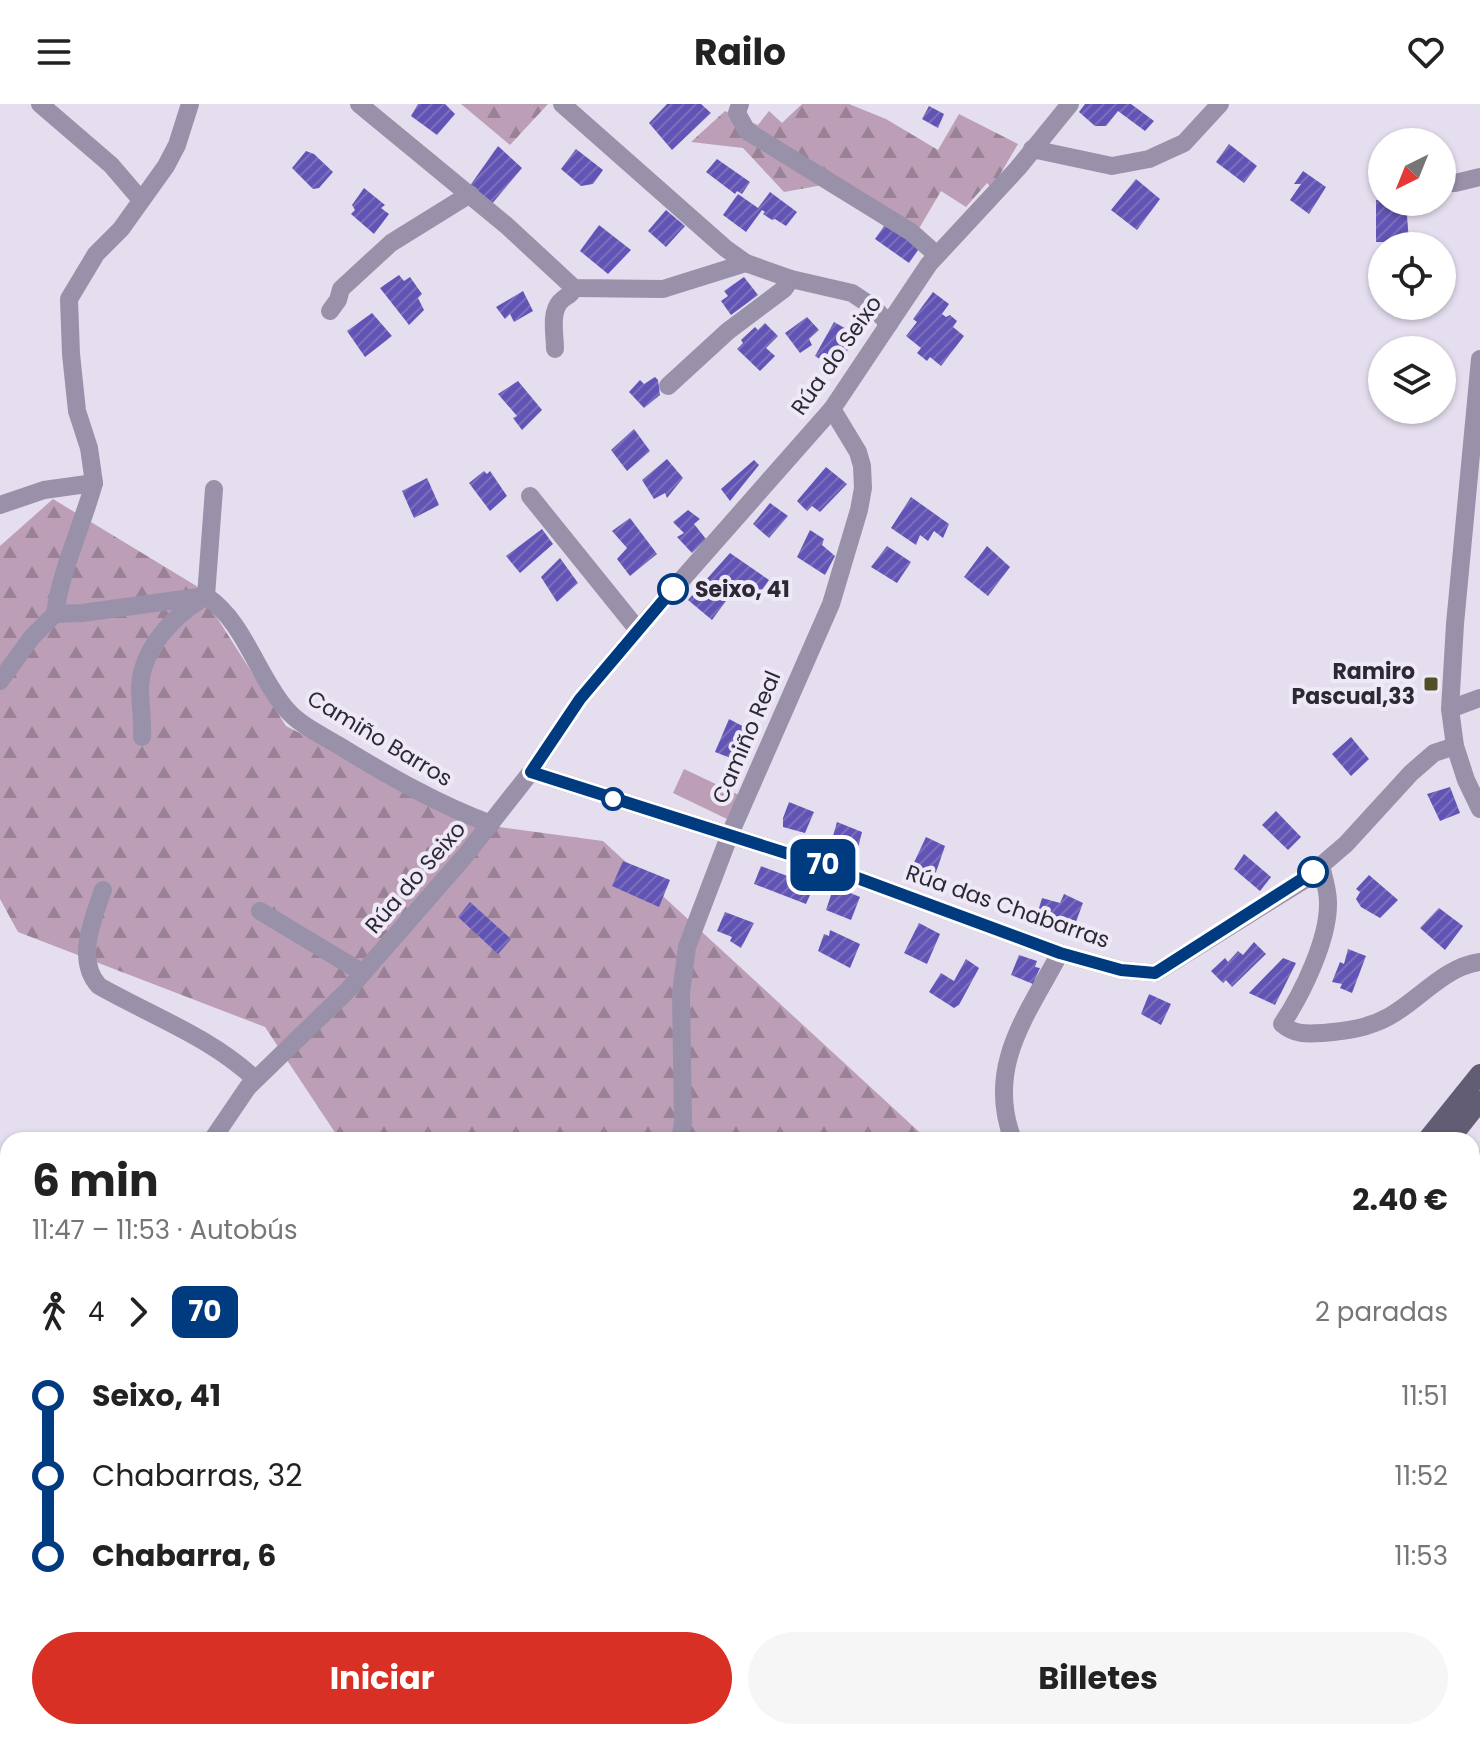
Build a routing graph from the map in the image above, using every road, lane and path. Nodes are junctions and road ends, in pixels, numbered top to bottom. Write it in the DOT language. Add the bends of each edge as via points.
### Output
graph roads {
  1 [pos="40,104"];
  2 [pos="190,104"];
  3 [pos="359,104"];
  4 [pos="562,104"];
  5 [pos="740,104"];
  6 [pos="1070,104"];
  7 [pos="1220,104"];
  8 [pos="1032,149"];
  9 [pos="1480,177"];
  10 [pos="1456,183"];
  11 [pos="470,194"];
  12 [pos="141,200"];
  13 [pos="937,255"];
  14 [pos="746,263"];
  15 [pos="791,279"];
  16 [pos="574,288"];
  17 [pos="330,311"];
  18 [pos="889,324"];
  19 [pos="555,349"];
  20 [pos="1480,359"];
  21 [pos="668,386"];
  22 [pos="832,409"];
  23 [pos="94,483"];
  24 [pos="214,489"];
  25 [pos="530,496"];
  26 [pos="0,505"];
  27 [pos="206,596"];
  28 [pos="55,614"];
  29 [pos="638,630"];
  30 [pos="0,681"];
  31 [pos="1480,698"];
  32 [pos="1450,709"];
  33 [pos="142,737"];
  34 [pos="1455,746"];
  35 [pos="531,772"];
  36 [pos="1480,809"];
  37 [pos="491,824"];
  38 [pos="730,834"];
  39 [pos="1321,866"];
  40 [pos="103,890"];
  41 [pos="260,911"];
  42 [pos="1060,953"];
  43 [pos="1480,962"];
  44 [pos="363,973"];
  45 [pos="1480,1074"];
  46 [pos="255,1079"];
  47 [pos="1480,1101"];
  48 [pos="217,1132"];
  49 [pos="681,1132"];
  50 [pos="1011,1132"];
  51 [pos="1433,1132"];
  52 [pos="1455,1132"];
  1 -- 12 [label="street" via="111,165"];
  2 -- 12 [label="street" via="177,145"];
  3 -- 11 [label="street"];
  4 -- 14 [label="street"];
  5 -- 13 [label="street" via="737,113 747,131 899,224"];
  6 -- 8 [label="street, Rúa do Seixo"];
  7 -- 8 [label="street" via="1184,143 1149,159 1112,166"];
  8 -- 13 [label="street, Rúa do Seixo"];
  9 -- 10 [label="street"];
  11 -- 16 [label="street"];
  11 -- 17 [label="street" via="391,243 341,289"];
  12 -- 23 [label="street" via="96,254 69,299 77,411"];
  13 -- 18 [label="street, Rúa do Seixo"];
  14 -- 15 [label="street"];
  14 -- 16 [label="street" via="663,289"];
  15 -- 18 [label="street" via="852,293"];
  15 -- 21 [label="street"];
  16 -- 19 [label="street" via="555,313"];
  18 -- 22 [label="street, Rúa do Seixo"];
  20 -- 32 [label="street"];
  22 -- 29 [label="street, Rúa do Seixo"];
  22 -- 38 [label="street, Camiño Real" via="862,466 859,510 831,604"];
  23 -- 26 [label="street" via="44,490"];
  23 -- 28 [label="street" via="58,588"];
  24 -- 27 [label="street"];
  25 -- 29 [label="street"];
  27 -- 28 [label="street"];
  27 -- 33 [label="street" via="164,631 145,663 140,684"];
  27 -- 37 [label="street, Camiño Barros" via="226,614 289,712 366,763"];
  28 -- 30 [label="street"];
  29 -- 35 [label="street, Rúa do Seixo" via="580,699"];
  31 -- 32 [label="street"];
  32 -- 34 [label="street"];
  34 -- 36 [label="street"];
  34 -- 39 [label="street, Rúa das Chabarras" via="1434,753 1411,773"];
  35 -- 37 [label="street, Rúa do Seixo"];
  35 -- 38 [label="street, Rúa das Chabarras"];
  37 -- 44 [label="street, Rúa do Seixo"];
  38 -- 42 [label="street, Rúa das Chabarras"];
  38 -- 49 [label="street, Camiño Real" via="687,947 681,993"];
  39 -- 42 [label="street, Rúa das Chabarras" via="1155,973 1121,970"];
  39 -- 43 [label="street" via="1328,912 1303,991 1282,1024 1290,1031 1370,1026 1448,974"];
  40 -- 46 [label="street" via="88,947 92,979 216,1049"];
  41 -- 44 [label="street"];
  42 -- 50 [label="street" via="1008,1058 1002,1090"];
  44 -- 46 [label="street, Rúa do Seixo"];
  45 -- 51 [label="main road"];
  46 -- 48 [label="street, Rúa do Seixo"];
  47 -- 52 [label="main road"];
}
